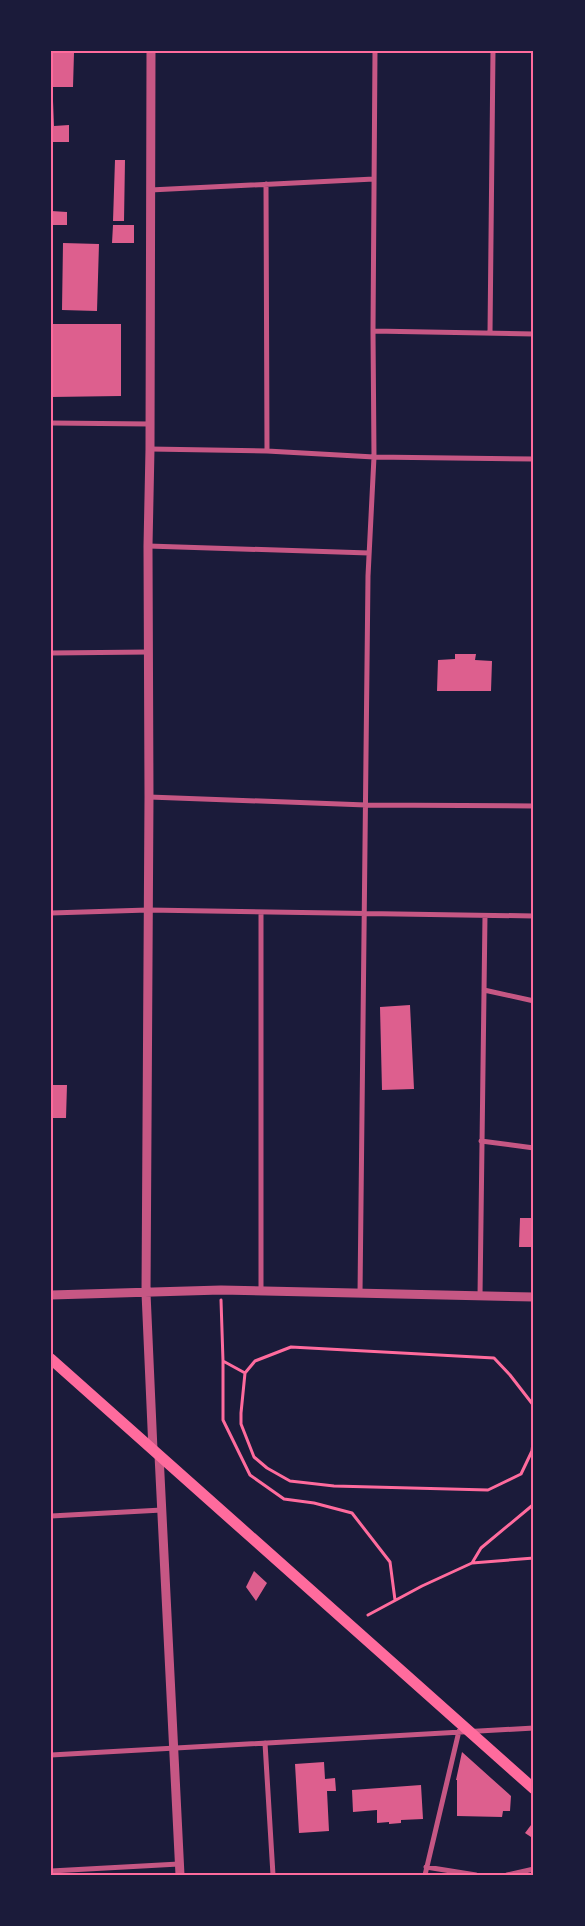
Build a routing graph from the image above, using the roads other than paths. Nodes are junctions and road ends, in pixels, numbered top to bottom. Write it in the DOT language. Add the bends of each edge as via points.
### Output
graph roads {
  1 [pos="151,51"];
  2 [pos="374,51"];
  3 [pos="493,51"];
  4 [pos="374,179"];
  5 [pos="266,184"];
  6 [pos="150,190"];
  7 [pos="372,331"];
  8 [pos="490,333"];
  9 [pos="534,334"];
  10 [pos="51,423"];
  11 [pos="150,424"];
  12 [pos="150,449"];
  13 [pos="267,451"];
  14 [pos="374,457"];
  15 [pos="534,459"];
  16 [pos="148,546"];
  17 [pos="369,553"];
  18 [pos="149,652"];
  19 [pos="51,653"];
  20 [pos="149,797"];
  21 [pos="366,805"];
  22 [pos="534,806"];
  23 [pos="148,910"];
  24 [pos="261,912"];
  25 [pos="365,912"];
  26 [pos="51,913"];
  27 [pos="485,916"];
  28 [pos="534,916"];
  29 [pos="484,990"];
  30 [pos="534,1001"];
  31 [pos="481,1142"];
  32 [pos="534,1148"];
  33 [pos="261,1291"];
  34 [pos="146,1293"];
  35 [pos="360,1294"];
  36 [pos="51,1295"];
  37 [pos="480,1296"];
  38 [pos="534,1297"];
  39 [pos="51,1359"];
  40 [pos="156,1452"];
  41 [pos="162,1510"];
  42 [pos="51,1516"];
  43 [pos="534,1728"];
  44 [pos="464,1731"];
  45 [pos="265,1743"];
  46 [pos="174,1749"];
  47 [pos="51,1755"];
  48 [pos="534,1789"];
  49 [pos="179,1864"];
  50 [pos="426,1867"];
  51 [pos="534,1868"];
  52 [pos="51,1871"];
  53 [pos="180,1875"];
  54 [pos="273,1875"];
  55 [pos="425,1875"];
  56 [pos="476,1875"];
  57 [pos="507,1875"];
  1 -- 6 [label="street"];
  2 -- 4 [label="street"];
  3 -- 8 [label="street"];
  4 -- 5 [label="street"];
  4 -- 7 [label="street"];
  5 -- 6 [label="street"];
  5 -- 13 [label="street"];
  6 -- 11 [label="street"];
  7 -- 8 [label="street"];
  7 -- 14 [label="street"];
  8 -- 9 [label="street"];
  10 -- 11 [label="street"];
  11 -- 12 [label="street"];
  12 -- 13 [label="street"];
  12 -- 16 [label="street"];
  13 -- 14 [label="street"];
  14 -- 15 [label="street"];
  14 -- 17 [label="street"];
  16 -- 17 [label="street"];
  16 -- 18 [label="street"];
  17 -- 21 [label="street"];
  18 -- 19 [label="street"];
  18 -- 20 [label="street"];
  20 -- 21 [label="street"];
  20 -- 23 [label="street"];
  21 -- 22 [label="street"];
  21 -- 25 [label="street"];
  23 -- 24 [label="street"];
  23 -- 26 [label="street"];
  23 -- 34 [label="street"];
  24 -- 25 [label="street"];
  24 -- 33 [label="street"];
  25 -- 27 [label="street"];
  25 -- 35 [label="street"];
  27 -- 28 [label="street"];
  27 -- 29 [label="street"];
  29 -- 30 [label="street"];
  29 -- 31 [label="street"];
  31 -- 32 [label="street"];
  31 -- 37 [label="street"];
  33 -- 34 [label="street"];
  33 -- 35 [label="street"];
  34 -- 36 [label="street"];
  34 -- 40 [label="street"];
  35 -- 37 [label="street"];
  37 -- 38 [label="street"];
  39 -- 40 [label="main road"];
  40 -- 41 [label="street"];
  40 -- 44 [label="main road"];
  41 -- 42 [label="street"];
  41 -- 46 [label="street"];
  43 -- 44 [label="street"];
  44 -- 45 [label="street"];
  44 -- 48 [label="main road"];
  44 -- 50 [label="street"];
  45 -- 46 [label="street"];
  45 -- 54 [label="street"];
  46 -- 47 [label="street"];
  46 -- 49 [label="street"];
  49 -- 52 [label="street"];
  49 -- 53 [label="street"];
  50 -- 55 [label="street"];
  50 -- 56 [label="street"];
  51 -- 57 [label="street"];
}
